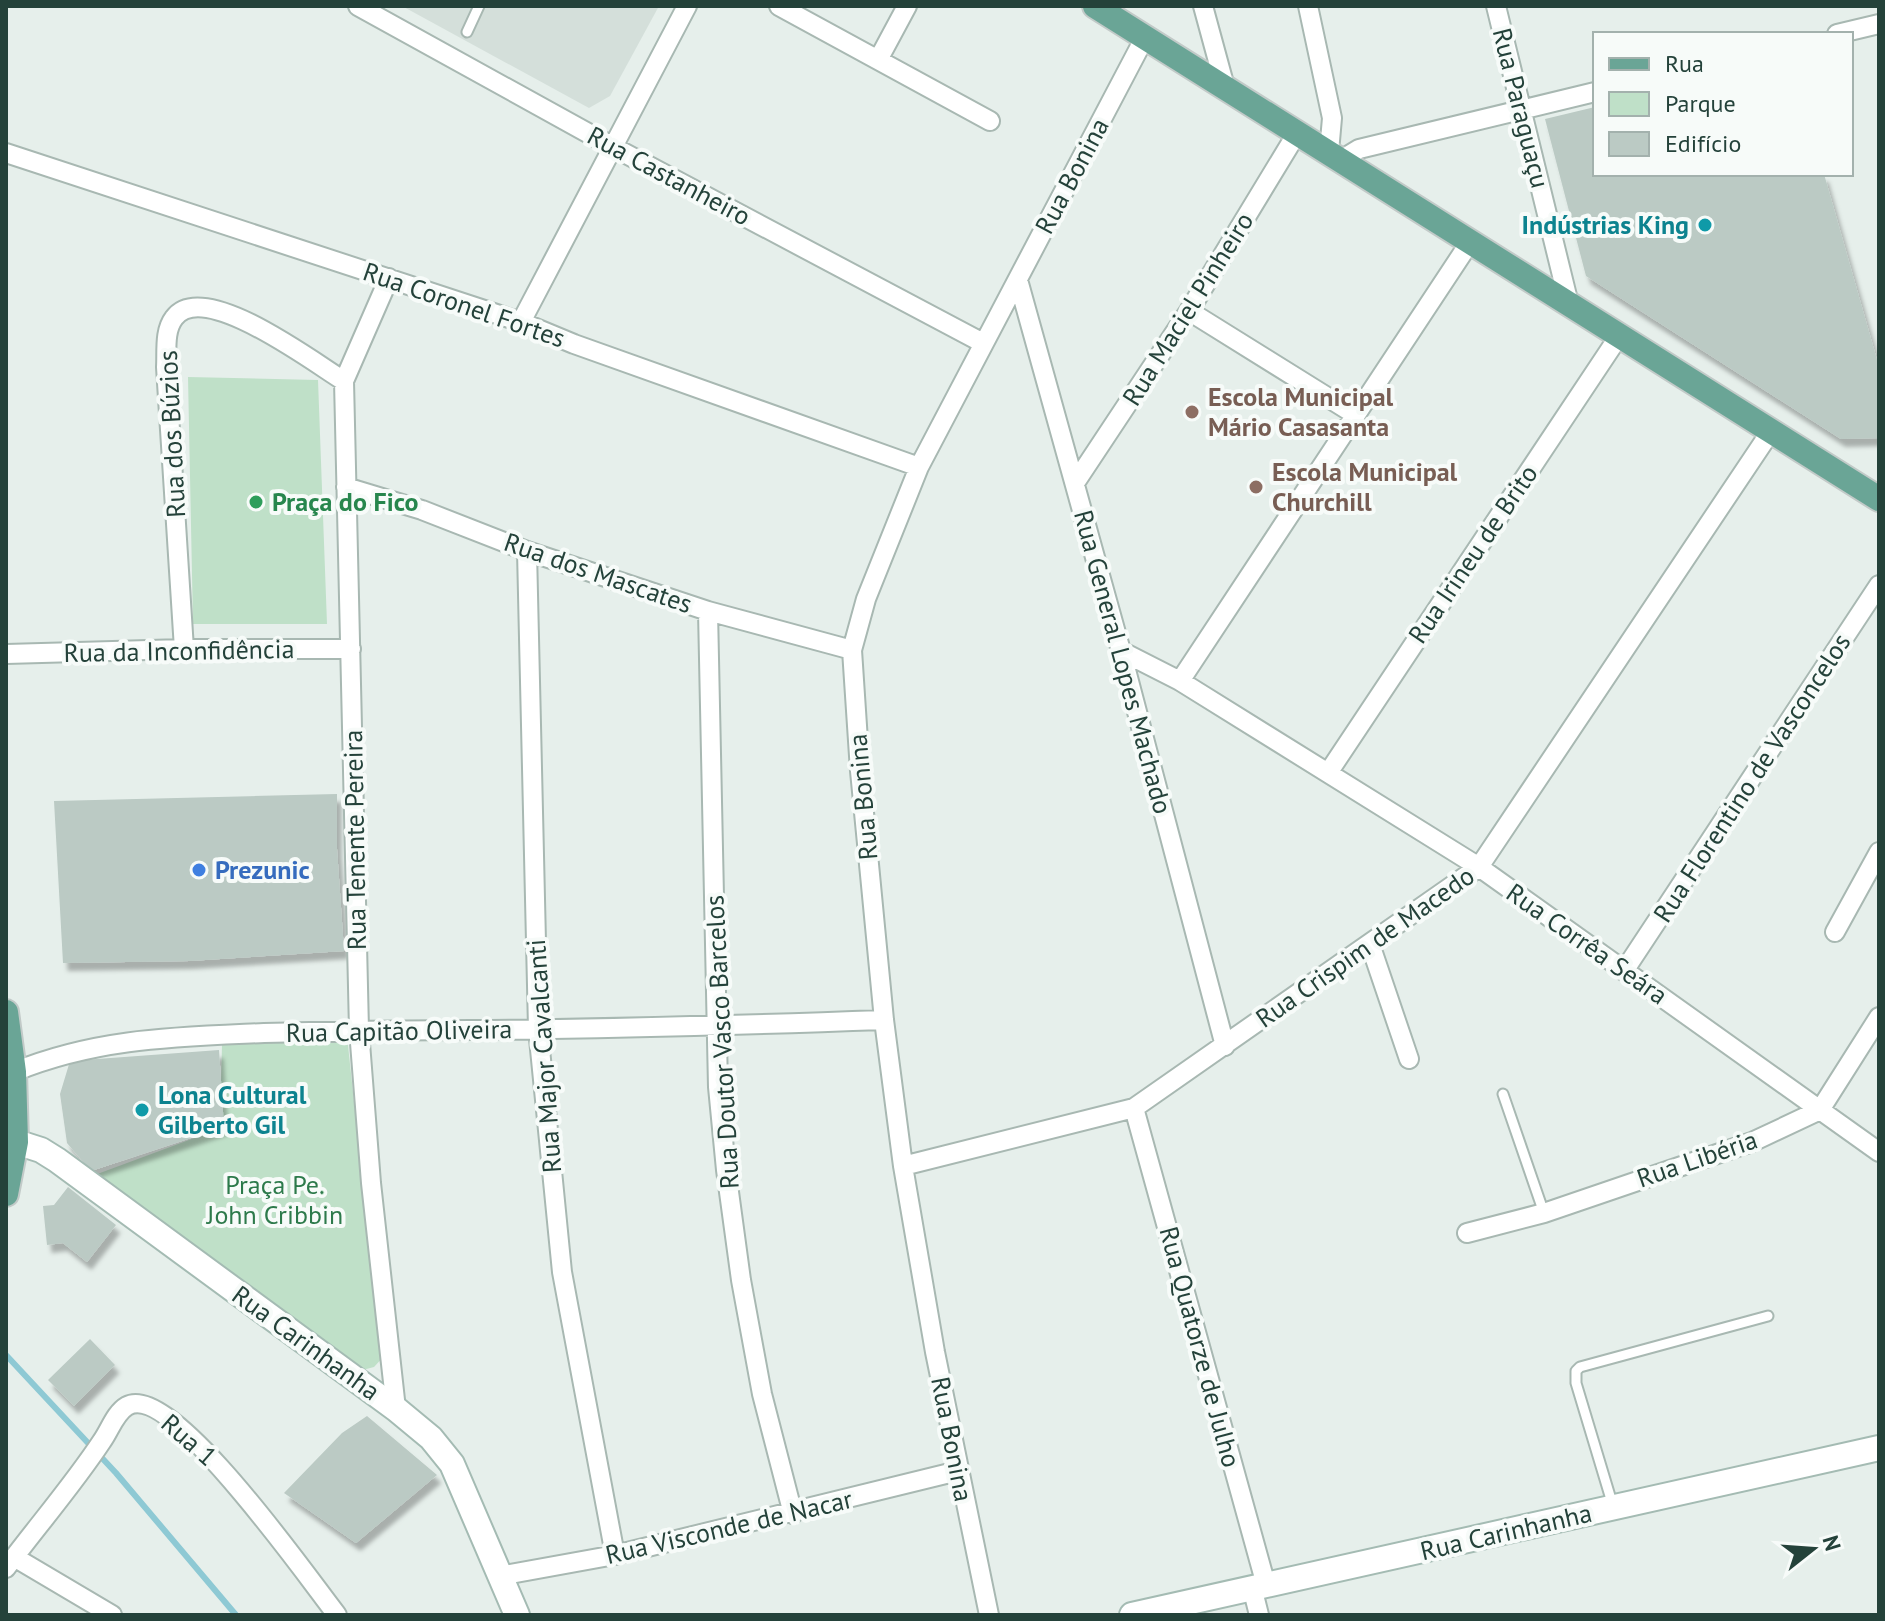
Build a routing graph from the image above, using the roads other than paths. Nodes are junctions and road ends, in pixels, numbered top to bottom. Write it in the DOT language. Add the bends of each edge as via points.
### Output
graph roads {
  1 [pos="358,6"];
  2 [pos="479,6"];
  3 [pos="687,6"];
  4 [pos="779,6"];
  5 [pos="907,6"];
  6 [pos="1095,6"];
  7 [pos="1203,6"];
  8 [pos="1308,6"];
  9 [pos="1496,6"];
  10 [pos="1879,24"];
  11 [pos="467,32"];
  12 [pos="1845,32"];
  13 [pos="1145,37"];
  14 [pos="878,60"];
  15 [pos="1225,87"];
  16 [pos="1593,92"];
  17 [pos="1522,110"];
  18 [pos="990,121"];
  19 [pos="1297,133"];
  20 [pos="615,148"];
  21 [pos="6,153"];
  22 [pos="1335,156"];
  23 [pos="1470,242"];
  24 [pos="389,278"];
  25 [pos="1018,280"];
  26 [pos="1569,304"];
  27 [pos="1189,311"];
  28 [pos="521,322"];
  29 [pos="1619,336"];
  30 [pos="983,343"];
  31 [pos="344,381"];
  32 [pos="1356,415"];
  33 [pos="1771,431"];
  34 [pos="919,467"];
  35 [pos="1075,483"];
  36 [pos="346,487"];
  37 [pos="1879,499"];
  38 [pos="527,551"];
  39 [pos="1879,585"];
  40 [pos="708,611"];
  41 [pos="184,649"];
  42 [pos="351,649"];
  43 [pos="852,650"];
  44 [pos="1121,651"];
  45 [pos="6,654"];
  46 [pos="1180,681"];
  47 [pos="1328,773"];
  48 [pos="1879,852"];
  49 [pos="1479,867"];
  50 [pos="1835,932"];
  51 [pos="1370,944"];
  52 [pos="1624,971"];
  53 [pos="6,1012"];
  54 [pos="1879,1017"];
  55 [pos="884,1020"];
  56 [pos="717,1026"];
  57 [pos="538,1029"];
  58 [pos="359,1030"];
  59 [pos="1225,1046"];
  60 [pos="1409,1059"];
  61 [pos="14,1072"];
  62 [pos="1503,1094"];
  63 [pos="1134,1108"];
  64 [pos="1820,1110"];
  65 [pos="11,1142"];
  66 [pos="1879,1152"];
  67 [pos="903,1166"];
  68 [pos="6,1194"];
  69 [pos="1544,1213"];
  70 [pos="1467,1233"];
  71 [pos="1768,1316"];
  72 [pos="396,1409"];
  73 [pos="1878,1455"];
  74 [pos="958,1471"];
  75 [pos="1614,1508"];
  76 [pos="793,1514"];
  77 [pos="615,1555"];
  78 [pos="10,1562"];
  79 [pos="499,1576"];
  80 [pos="1259,1586"];
  81 [pos="112,1615"];
  82 [pos="337,1615"];
  83 [pos="517,1615"];
  84 [pos="989,1615"];
  85 [pos="1132,1615"];
  86 [pos="1259,1615"];
  1 -- 20 [label="street, Rua Castanheiro"];
  2 -- 11 [label="lane"];
  3 -- 20 [label="street"];
  4 -- 14 [label="street"];
  5 -- 14 [label="street"];
  6 -- 13 [label="main road"];
  7 -- 15 [label="street"];
  8 -- 22 [label="street"];
  9 -- 17 [label="street, Rua Paraguaçu"];
  10 -- 12 [label="street"];
  13 -- 15 [label="main road"];
  13 -- 25 [label="street, Rua Bonina"];
  14 -- 18 [label="street"];
  15 -- 19 [label="main road"];
  16 -- 17 [label="street"];
  17 -- 22 [label="street"];
  17 -- 26 [label="street, Rua Paraguaçu"];
  19 -- 22 [label="main road"];
  19 -- 27 [label="street, Rua Maciel Pinheiro"];
  20 -- 28 [label="street"];
  20 -- 30 [label="street, Rua Castanheiro"];
  21 -- 24 [label="street, Rua Coronel Fortes"];
  22 -- 23 [label="main road"];
  23 -- 26 [label="main road"];
  23 -- 32 [label="street"];
  24 -- 28 [label="street, Rua Coronel Fortes"];
  24 -- 31 [label="street, Rua Tenente Pereira"];
  25 -- 30 [label="street, Rua Bonina"];
  25 -- 35 [label="street, Rua General Lopes Machado"];
  26 -- 29 [label="main road"];
  27 -- 32 [label="street"];
  27 -- 35 [label="street, Rua Maciel Pinheiro"];
  28 -- 34 [label="street, Rua Coronel Fortes"];
  29 -- 33 [label="main road"];
  29 -- 47 [label="street, Rua Irineu de Brito"];
  30 -- 34 [label="street, Rua Bonina"];
  31 -- 36 [label="street, Rua Tenente Pereira"];
  31 -- 41 [label="street, Rua dos Búzios" via="227,313 193,307 175,315 166,367"];
  32 -- 46 [label="street"];
  33 -- 37 [label="main road"];
  33 -- 49 [label="street, Rua Crispim de Macedo"];
  34 -- 43 [label="street, Rua Bonina" via="866,599"];
  35 -- 44 [label="street, Rua General Lopes Machado"];
  36 -- 38 [label="street, Rua dos Mascates"];
  36 -- 42 [label="street, Rua Tenente Pereira"];
  38 -- 40 [label="street, Rua dos Mascates"];
  38 -- 57 [label="street, Rua Major Cavalcanti"];
  39 -- 52 [label="street, Rua Florentino de Vasconcelos"];
  40 -- 43 [label="street, Rua dos Mascates"];
  40 -- 56 [label="street, Rua Doutor Vasco Barcelos"];
  41 -- 42 [label="street, Rua da Inconfidência"];
  41 -- 45 [label="street, Rua da Inconfidência"];
  42 -- 58 [label="street, Rua Tenente Pereira"];
  43 -- 55 [label="street, Rua Bonina"];
  44 -- 46 [label="street, Rua Corrêa Seára"];
  44 -- 59 [label="street, Rua General Lopes Machado"];
  46 -- 47 [label="street, Rua Corrêa Seára"];
  47 -- 49 [label="street, Rua Corrêa Seára"];
  48 -- 50 [label="street"];
  49 -- 51 [label="street, Rua Crispim de Macedo"];
  49 -- 52 [label="street, Rua Corrêa Seára"];
  51 -- 59 [label="street, Rua Crispim de Macedo"];
  51 -- 60 [label="street"];
  52 -- 64 [label="street, Rua Corrêa Seára"];
  53 -- 61 [label="main road"];
  54 -- 64 [label="street"];
  55 -- 56 [label="street, Rua Capitão Oliveira"];
  55 -- 67 [label="street, Rua Bonina"];
  56 -- 57 [label="street, Rua Capitão Oliveira"];
  56 -- 76 [label="street, Rua Doutor Vasco Barcelos" via="731,1220 762,1394"];
  57 -- 58 [label="street, Rua Capitão Oliveira"];
  57 -- 77 [label="street, Rua Major Cavalcanti" via="562,1272"];
  58 -- 61 [label="street, Rua Capitão Oliveira" via="143,1040 71,1052"];
  58 -- 72 [label="street, Rua Tenente Pereira"];
  59 -- 63 [label="street, Rua Crispim de Macedo"];
  61 -- 65 [label="main road"];
  62 -- 69 [label="lane"];
  63 -- 67 [label="street, Rua Crispim de Macedo"];
  63 -- 80 [label="street, Rua Quatorze de Julho"];
  64 -- 66 [label="street, Rua Corrêa Seára"];
  64 -- 69 [label="street, Rua Libéria" via="1752,1142"];
  65 -- 68 [label="main road"];
  65 -- 72 [label="street, Rua Carinhanha" via="57,1160"];
  67 -- 74 [label="street, Rua Bonina"];
  69 -- 70 [label="street, Rua Libéria"];
  71 -- 75 [label="lane" via="1576,1371"];
  72 -- 79 [label="street, Rua Carinhanha" via="452,1464"];
  73 -- 75 [label="street, Rua Carinhanha"];
  74 -- 76 [label="street, Rua Visconde de Nacar"];
  74 -- 84 [label="street, Rua Bonina"];
  75 -- 80 [label="street, Rua Carinhanha"];
  76 -- 77 [label="street, Rua Visconde de Nacar"];
  77 -- 79 [label="street, Rua Visconde de Nacar"];
  78 -- 81 [label="street"];
  78 -- 82 [label="street, Rua 1" via="117,1415 131,1404 141,1404 185,1431 234,1483"];
  79 -- 83 [label="street, Rua Carinhanha"];
  80 -- 85 [label="street, Rua Carinhanha"];
  80 -- 86 [label="street, Rua Quatorze de Julho"];
}
